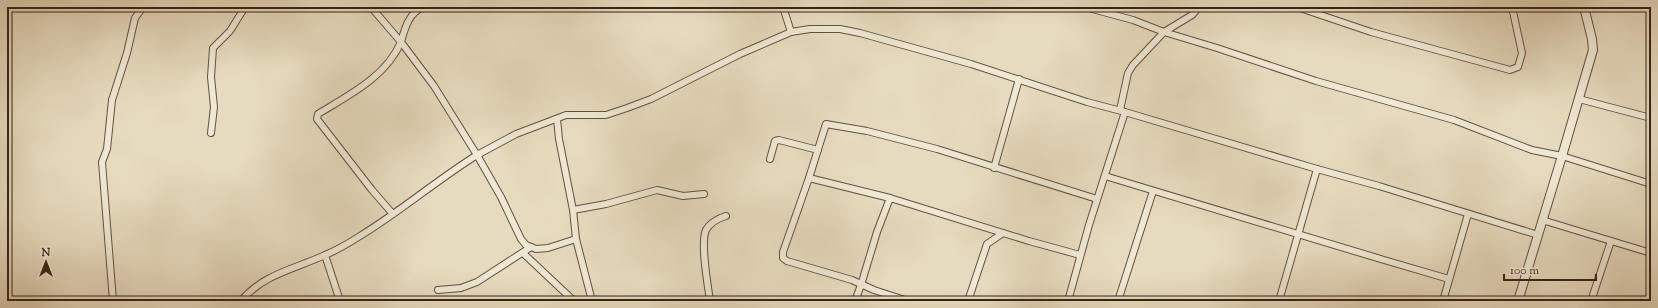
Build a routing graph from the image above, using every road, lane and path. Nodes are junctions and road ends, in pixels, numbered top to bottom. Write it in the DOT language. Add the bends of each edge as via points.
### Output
graph roads {
  1 [pos="143,7"];
  2 [pos="245,7"];
  3 [pos="371,7"];
  4 [pos="424,7"];
  5 [pos="782,7"];
  6 [pos="1085,7"];
  7 [pos="1199,7"];
  8 [pos="1297,7"];
  9 [pos="1512,7"];
  10 [pos="1584,7"];
  11 [pos="791,32"];
  12 [pos="1164,32"];
  13 [pos="401,42"];
  14 [pos="1019,79"];
  15 [pos="1579,99"];
  16 [pos="1122,111"];
  17 [pos="1651,118"];
  18 [pos="557,119"];
  19 [pos="211,132"];
  20 [pos="818,150"];
  21 [pos="477,155"];
  22 [pos="1562,156"];
  23 [pos="770,160"];
  24 [pos="994,168"];
  25 [pos="1317,169"];
  26 [pos="1105,176"];
  27 [pos="809,178"];
  28 [pos="1651,184"];
  29 [pos="1153,191"];
  30 [pos="704,194"];
  31 [pos="890,198"];
  32 [pos="1097,199"];
  33 [pos="573,210"];
  34 [pos="392,213"];
  35 [pos="1468,214"];
  36 [pos="726,216"];
  37 [pos="1542,220"];
  38 [pos="1003,233"];
  39 [pos="1298,234"];
  40 [pos="1538,235"];
  41 [pos="576,239"];
  42 [pos="1611,241"];
  43 [pos="531,247"];
  44 [pos="522,253"];
  45 [pos="1651,253"];
  46 [pos="325,255"];
  47 [pos="1080,255"];
  48 [pos="1449,279"];
  49 [pos="861,285"];
  50 [pos="438,290"];
  51 [pos="113,301"];
  52 [pos="240,301"];
  53 [pos="340,301"];
  54 [pos="574,301"];
  55 [pos="592,301"];
  56 [pos="710,301"];
  57 [pos="855,301"];
  58 [pos="908,301"];
  59 [pos="968,301"];
  60 [pos="1068,301"];
  61 [pos="1118,301"];
  62 [pos="1279,301"];
  63 [pos="1443,301"];
  64 [pos="1518,301"];
  65 [pos="1591,301"];
  1 -- 51 [label="street" via="135,18 112,100 107,149 102,162"];
  2 -- 19 [label="street" via="230,30 213,48 211,77 214,107"];
  3 -- 13 [label="street"];
  4 -- 13 [label="street" via="411,16"];
  5 -- 11 [label="street"];
  6 -- 12 [label="street" via="1133,20"];
  7 -- 12 [label="street" via="1192,15"];
  8 -- 9 [label="street" via="1371,32 1510,70 1518,67 1522,53"];
  10 -- 15 [label="street" via="1593,47"];
  11 -- 14 [label="street" via="840,29 860,33"];
  11 -- 18 [label="street" via="627,108 606,115 566,115"];
  12 -- 16 [label="street" via="1128,73"];
  12 -- 22 [label="street" via="1316,81 1454,120 1532,150"];
  13 -- 21 [label="street" via="434,86"];
  13 -- 34 [label="street" via="389,64 372,80 317,116"];
  14 -- 16 [label="street"];
  14 -- 24 [label="street"];
  15 -- 17 [label="street"];
  15 -- 22 [label="street"];
  16 -- 25 [label="street"];
  16 -- 26 [label="street"];
  18 -- 21 [label="street" via="516,134"];
  18 -- 33 [label="street"];
  20 -- 23 [label="street" via="778,140 775,141"];
  20 -- 24 [label="street" via="825,126 828,124 937,149"];
  20 -- 27 [label="street"];
  21 -- 34 [label="street" via="447,173 419,197"];
  21 -- 43 [label="street" via="521,239"];
  22 -- 28 [label="street"];
  22 -- 37 [label="street"];
  24 -- 32 [label="street"];
  25 -- 35 [label="street"];
  25 -- 39 [label="street"];
  26 -- 29 [label="street"];
  26 -- 32 [label="street"];
  27 -- 31 [label="street"];
  27 -- 49 [label="street" via="782,258"];
  29 -- 39 [label="street"];
  29 -- 61 [label="street"];
  30 -- 33 [label="street" via="683,196 657,190"];
  31 -- 38 [label="street"];
  31 -- 49 [label="street"];
  32 -- 47 [label="street"];
  33 -- 41 [label="street"];
  34 -- 46 [label="street" via="360,236"];
  35 -- 40 [label="street"];
  35 -- 48 [label="street"];
  36 -- 56 [label="street" via="712,223 706,230 704,242"];
  37 -- 40 [label="street"];
  37 -- 42 [label="street"];
  38 -- 47 [label="street"];
  38 -- 59 [label="street" via="987,244"];
  39 -- 48 [label="street"];
  39 -- 62 [label="street"];
  40 -- 64 [label="street"];
  41 -- 43 [label="street" via="548,248"];
  41 -- 55 [label="street"];
  42 -- 45 [label="street"];
  42 -- 65 [label="street"];
  43 -- 44 [label="street"];
  44 -- 50 [label="street" via="477,282 461,288"];
  44 -- 54 [label="street"];
  46 -- 52 [label="street" via="264,280"];
  46 -- 53 [label="street"];
  47 -- 60 [label="street"];
  48 -- 63 [label="street"];
  49 -- 57 [label="street"];
  49 -- 58 [label="street"];
}
